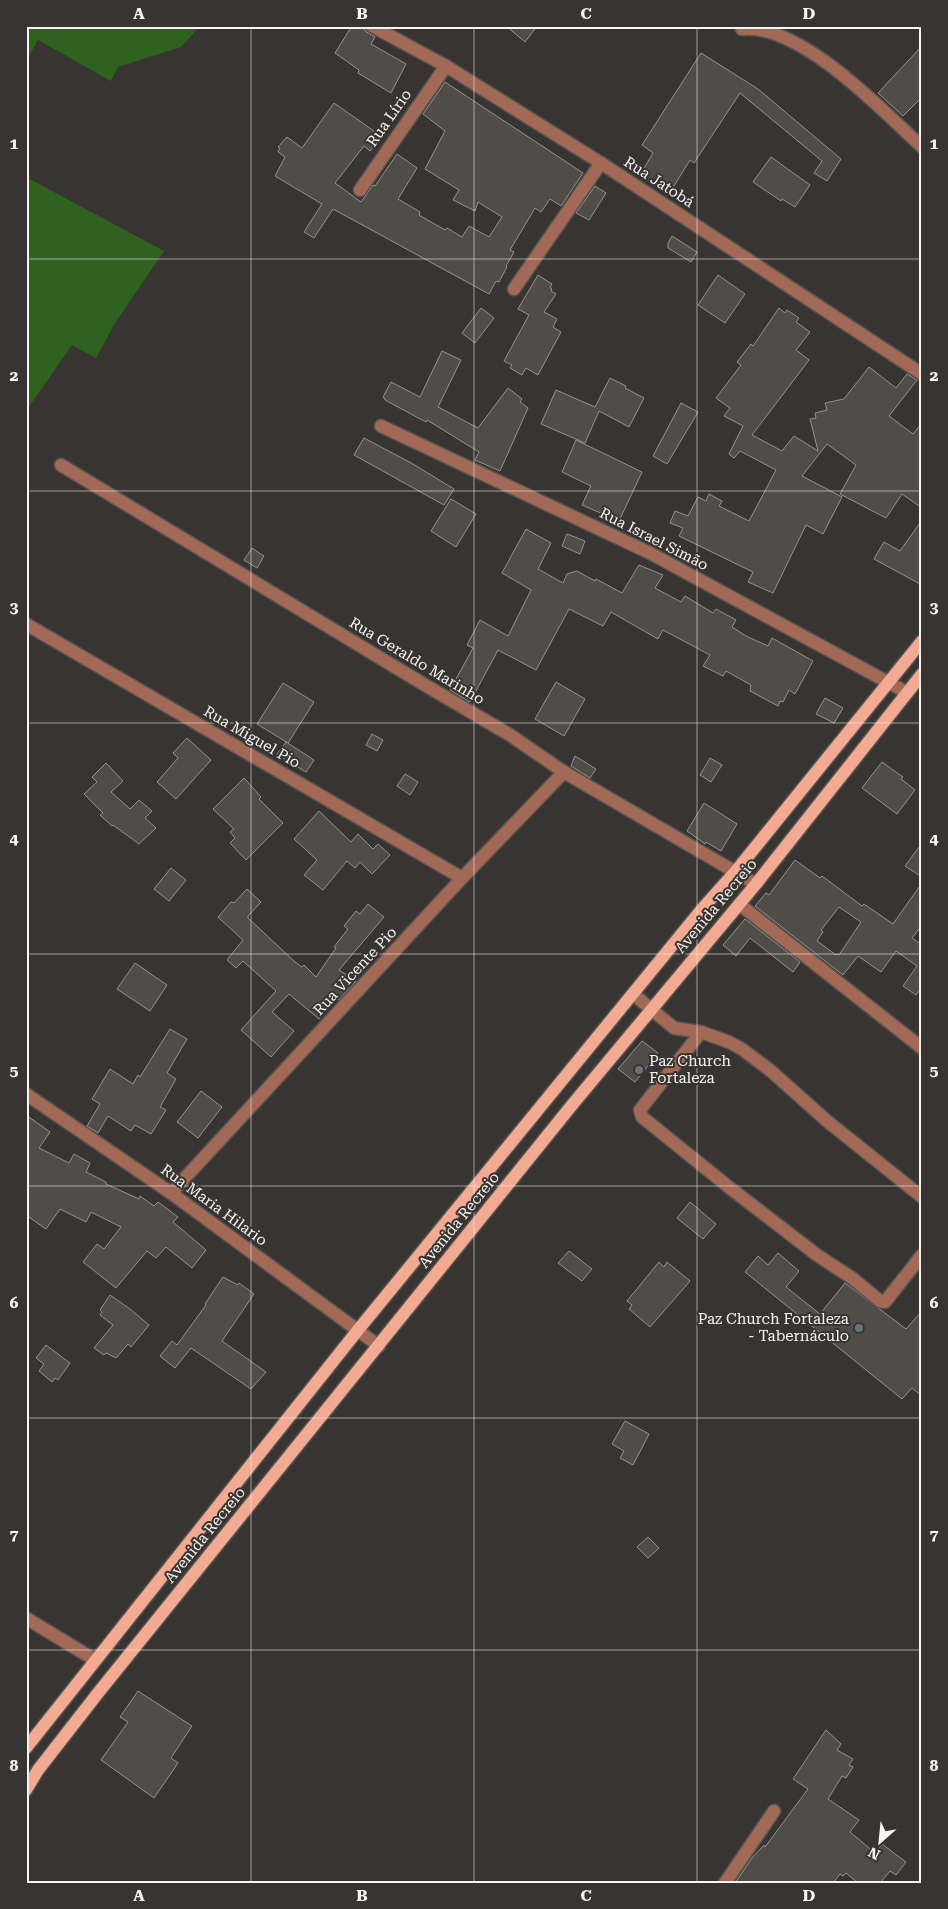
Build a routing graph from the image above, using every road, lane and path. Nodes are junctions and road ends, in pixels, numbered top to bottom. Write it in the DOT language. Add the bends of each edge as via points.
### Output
graph roads {
  1 [pos="372,26"];
  2 [pos="742,29"];
  3 [pos="446,66"];
  4 [pos="922,147"];
  5 [pos="602,163"];
  6 [pos="360,190"];
  7 [pos="514,289"];
  8 [pos="922,374"];
  9 [pos="381,426"];
  10 [pos="61,465"];
  11 [pos="26,624"];
  12 [pos="922,641"];
  13 [pos="922,674"];
  14 [pos="889,682"];
  15 [pos="906,692"];
  16 [pos="564,772"];
  17 [pos="736,871"];
  18 [pos="462,878"];
  19 [pos="756,884"];
  20 [pos="739,904"];
  21 [pos="633,994"];
  22 [pos="650,1010"];
  23 [pos="701,1032"];
  24 [pos="922,1048"];
  25 [pos="554,1090"];
  26 [pos="26,1094"];
  27 [pos="572,1105"];
  28 [pos="171,1193"];
  29 [pos="922,1197"];
  30 [pos="922,1255"];
  31 [pos="358,1330"];
  32 [pos="379,1346"];
  33 [pos="26,1618"];
  34 [pos="95,1660"];
  35 [pos="80,1679"];
  36 [pos="98,1694"];
  37 [pos="26,1748"];
  38 [pos="26,1790"];
  39 [pos="774,1811"];
  40 [pos="725,1883"];
  1 -- 3 [label="street, Rua Jatobá"];
  2 -- 4 [label="street" via="773,32 813,54 854,84"];
  3 -- 5 [label="street, Rua Jatobá"];
  3 -- 6 [label="street, Rua Lírio"];
  5 -- 7 [label="street"];
  5 -- 8 [label="street, Rua Jatobá"];
  9 -- 14 [label="street, Rua Israel Simão" via="650,553"];
  10 -- 16 [label="street, Rua Geraldo Marinho" via="510,735"];
  11 -- 18 [label="street, Rua Miguel Pio"];
  12 -- 14 [label="main road, Avenida Recreio"];
  13 -- 15 [label="main road, Avenida Recreio"];
  14 -- 15 [label="street, Rua Israel Simão"];
  14 -- 17 [label="main road, Avenida Recreio"];
  15 -- 19 [label="main road, Avenida Recreio"];
  16 -- 17 [label="street, Rua Geraldo Marinho"];
  16 -- 18 [label="street, Rua Vicente Pio"];
  17 -- 19 [label="street, Rua Geraldo Marinho"];
  17 -- 21 [label="main road, Avenida Recreio"];
  18 -- 28 [label="street, Rua Vicente Pio"];
  19 -- 20 [label="main road, Avenida Recreio"];
  20 -- 22 [label="main road, Avenida Recreio"];
  20 -- 24 [label="street"];
  21 -- 22 [label="street"];
  21 -- 25 [label="main road, Avenida Recreio"];
  22 -- 23 [label="street" via="674,1028"];
  22 -- 27 [label="main road, Avenida Recreio"];
  23 -- 29 [label="street" via="729,1042 772,1071 820,1116"];
  23 -- 30 [label="street" via="640,1110 642,1117 880,1301 885,1302"];
  25 -- 27 [label="main road"];
  25 -- 31 [label="main road, Avenida Recreio"];
  26 -- 28 [label="street, Rua Maria Hilario"];
  27 -- 32 [label="main road, Avenida Recreio"];
  28 -- 31 [label="street, Rua Maria Hilario"];
  31 -- 32 [label="street, Rua Maria Hilario"];
  31 -- 34 [label="main road, Avenida Recreio"];
  32 -- 36 [label="main road, Avenida Recreio"];
  33 -- 34 [label="street"];
  34 -- 35 [label="main road, Avenida Recreio"];
  35 -- 36 [label="main road"];
  35 -- 37 [label="main road, Avenida Recreio"];
  36 -- 38 [label="main road, Avenida Recreio"];
  39 -- 40 [label="street"];
}
